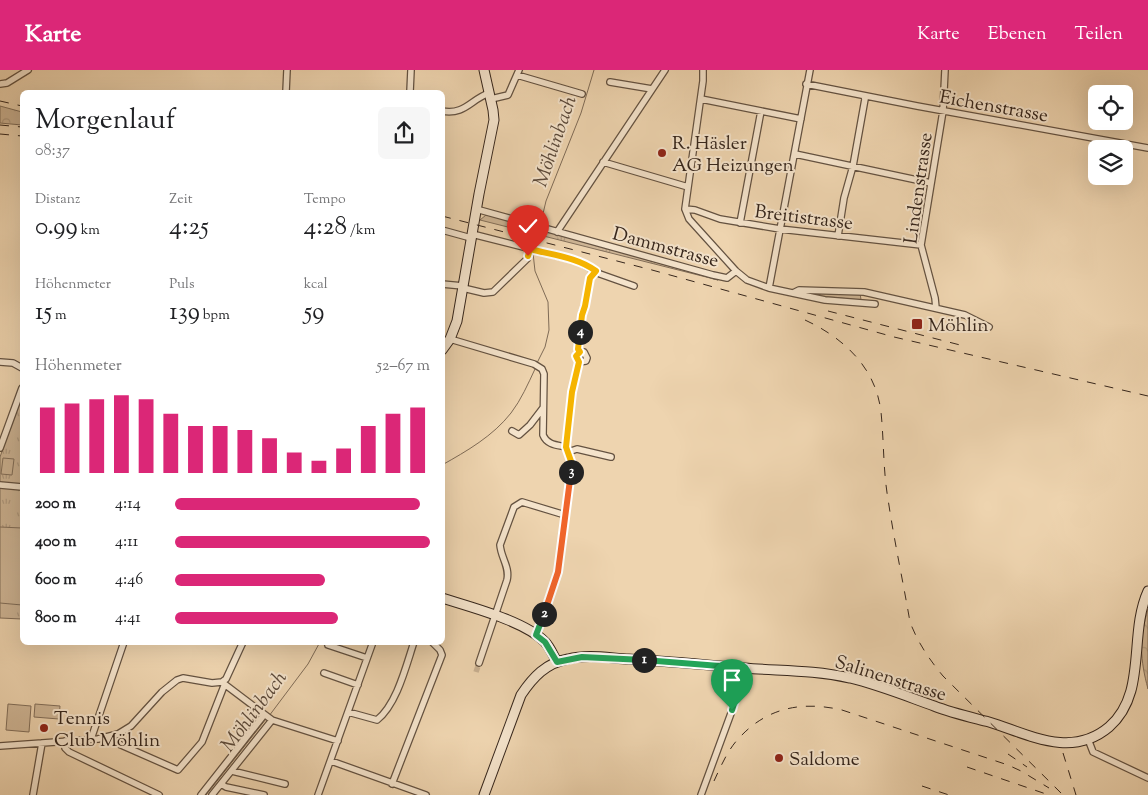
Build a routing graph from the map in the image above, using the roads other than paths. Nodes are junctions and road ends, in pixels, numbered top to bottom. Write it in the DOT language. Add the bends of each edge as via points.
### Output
graph roads {
  1 [pos="28,70"];
  2 [pos="287,70"];
  3 [pos="411,70"];
  4 [pos="484,70"];
  5 [pos="665,70"];
  6 [pos="703,70"];
  7 [pos="810,70"];
  8 [pos="945,70"];
  9 [pos="518,72"];
  10 [pos="610,82"];
  11 [pos="0,84"];
  12 [pos="806,84"];
  13 [pos="652,89"];
  14 [pos="286,90"];
  15 [pos="410,90"];
  16 [pos="582,94"];
  17 [pos="490,96"];
  18 [pos="864,96"];
  19 [pos="701,99"];
  20 [pos="445,111"];
  21 [pos="761,111"];
  22 [pos="943,111"];
  23 [pos="802,119"];
  24 [pos="1148,148"];
  25 [pos="795,154"];
  26 [pos="603,162"];
  27 [pos="853,166"];
  28 [pos="931,183"];
  29 [pos="688,187"];
  30 [pos="476,209"];
  31 [pos="685,209"];
  32 [pos="740,223"];
  33 [pos="780,229"];
  34 [pos="445,231"];
  35 [pos="557,232"];
  36 [pos="472,236"];
  37 [pos="838,236"];
  38 [pos="921,245"];
  39 [pos="533,250"];
  40 [pos="596,271"];
  41 [pos="736,271"];
  42 [pos="445,284"];
  43 [pos="634,286"];
  44 [pos="463,287"];
  45 [pos="769,288"];
  46 [pos="792,293"];
  47 [pos="875,304"];
  48 [pos="936,308"];
  49 [pos="989,327"];
  50 [pos="450,339"];
  51 [pos="445,346"];
  52 [pos="0,362"];
  53 [pos="20,367"];
  54 [pos="20,393"];
  55 [pos="543,408"];
  56 [pos="512,431"];
  57 [pos="0,448"];
  58 [pos="567,449"];
  59 [pos="611,457"];
  60 [pos="0,485"];
  61 [pos="20,487"];
  62 [pos="566,514"];
  63 [pos="1148,591"];
  64 [pos="445,599"];
  65 [pos="496,616"];
  66 [pos="536,635"];
  67 [pos="123,645"];
  68 [pos="242,645"];
  69 [pos="328,645"];
  70 [pos="372,645"];
  71 [pos="413,645"];
  72 [pos="435,645"];
  73 [pos="367,658"];
  74 [pos="557,662"];
  75 [pos="479,663"];
  76 [pos="745,668"];
  77 [pos="324,673"];
  78 [pos="223,684"];
  79 [pos="358,685"];
  80 [pos="348,712"];
  81 [pos="264,715"];
  82 [pos="272,720"];
  83 [pos="110,736"];
  84 [pos="1088,738"];
  85 [pos="91,740"];
  86 [pos="64,741"];
  87 [pos="338,741"];
  88 [pos="42,743"];
  89 [pos="0,746"];
  90 [pos="331,762"];
  91 [pos="232,771"];
  92 [pos="1148,778"];
  93 [pos="221,784"];
  94 [pos="285,784"];
  95 [pos="392,784"];
  96 [pos="33,795"];
  97 [pos="160,795"];
  98 [pos="201,795"];
  99 [pos="212,795"];
  100 [pos="264,795"];
  101 [pos="318,795"];
  102 [pos="426,795"];
  103 [pos="484,795"];
  104 [pos="701,795"];
  1 -- 11 [label="street" via="7,84"];
  2 -- 14 [label="street"];
  3 -- 15 [label="street"];
  4 -- 17 [label="street"];
  5 -- 13 [label="street"];
  6 -- 19 [label="street"];
  7 -- 12 [label="street"];
  8 -- 22 [label="street, Lindenstrasse"];
  9 -- 16 [label="street"];
  9 -- 17 [label="street" via="506,96"];
  10 -- 13 [label="street"];
  12 -- 18 [label="street, Eichenstrasse"];
  12 -- 23 [label="street"];
  13 -- 26 [label="street"];
  17 -- 20 [label="street" via="481,96 459,112"];
  17 -- 30 [label="street" via="493,126"];
  18 -- 22 [label="street, Eichenstrasse"];
  18 -- 27 [label="street"];
  19 -- 21 [label="street"];
  19 -- 29 [label="street"];
  21 -- 23 [label="street"];
  21 -- 32 [label="street"];
  22 -- 24 [label="street, Eichenstrasse"];
  22 -- 28 [label="street, Lindenstrasse"];
  23 -- 25 [label="street"];
  25 -- 27 [label="street"];
  25 -- 33 [label="street"];
  26 -- 29 [label="street"];
  26 -- 35 [label="street"];
  27 -- 28 [label="street"];
  27 -- 37 [label="street"];
  28 -- 38 [label="street, Lindenstrasse"];
  29 -- 31 [label="street"];
  30 -- 35 [label="street, Dammstrasse"];
  30 -- 36 [label="street"];
  31 -- 32 [label="street, Breitistrasse"];
  31 -- 41 [label="street" via="694,225"];
  32 -- 33 [label="street, Breitistrasse"];
  33 -- 37 [label="street, Breitistrasse"];
  33 -- 45 [label="street"];
  34 -- 36 [label="street"];
  35 -- 41 [label="street, Dammstrasse" via="714,276 727,278"];
  36 -- 39 [label="street"];
  36 -- 44 [label="street"];
  37 -- 38 [label="street, Breitistrasse"];
  38 -- 48 [label="street, Lindenstrasse"];
  39 -- 40 [label="street" via="578,261"];
  39 -- 44 [label="street" via="493,292"];
  40 -- 43 [label="street"];
  40 -- 58 [label="street" via="590,278 582,313 578,349 587,358 579,362 572,392"];
  41 -- 45 [label="street, Dammstrasse" via="747,280"];
  42 -- 44 [label="street"];
  44 -- 50 [label="street" via="457,322"];
  45 -- 46 [label="street, Dammstrasse"];
  46 -- 47 [label="street, Dammstrasse" via="825,300"];
  46 -- 48 [label="street" via="800,290 857,290"];
  48 -- 49 [label="street" via="965,315"];
  50 -- 51 [label="street"];
  50 -- 55 [label="street" via="542,369"];
  52 -- 53 [label="street"];
  54 -- 57 [label="street"];
  55 -- 56 [label="street" via="519,435"];
  55 -- 58 [label="street" via="544,438 550,444"];
  58 -- 59 [label="street"];
  58 -- 62 [label="street" via="572,464"];
  60 -- 61 [label="street"];
  62 -- 65 [label="street" via="522,502 514,507 500,545 508,574"];
  62 -- 66 [label="street" via="558,572"];
  63 -- 84 [label="street, Salinenstrasse" via="1140,614 1130,698 1113,723"];
  64 -- 65 [label="street"];
  65 -- 66 [label="street"];
  65 -- 75 [label="street"];
  66 -- 74 [label="street" via="545,642"];
  67 -- 85 [label="street"];
  68 -- 78 [label="street"];
  69 -- 73 [label="street"];
  70 -- 73 [label="street"];
  71 -- 80 [label="street" via="388,711 377,720"];
  72 -- 95 [label="street" via="442,655"];
  73 -- 79 [label="street"];
  74 -- 76 [label="street, Salinenstrasse" via="582,657"];
  74 -- 103 [label="street" via="544,668 521,695"];
  76 -- 84 [label="street, Salinenstrasse" via="801,670 844,677 1036,739 1068,743"];
  76 -- 104 [label="street"];
  77 -- 79 [label="street"];
  78 -- 81 [label="street"];
  78 -- 83 [label="street" via="183,678 177,680 131,726"];
  78 -- 83 [label="street" via="202,742 178,770 112,741"];
  79 -- 80 [label="street"];
  80 -- 87 [label="street"];
  81 -- 82 [label="street"];
  81 -- 98 [label="street"];
  82 -- 87 [label="street"];
  82 -- 91 [label="street"];
  83 -- 85 [label="street"];
  84 -- 92 [label="street" via="1093,752"];
  85 -- 86 [label="street"];
  86 -- 88 [label="street"];
  86 -- 97 [label="street" via="69,752"];
  87 -- 90 [label="street"];
  88 -- 89 [label="street"];
  88 -- 96 [label="street"];
  90 -- 95 [label="street"];
  90 -- 101 [label="street"];
  91 -- 93 [label="street"];
  91 -- 94 [label="street"];
  93 -- 99 [label="street"];
  93 -- 100 [label="street"];
  95 -- 102 [label="street"];
}
